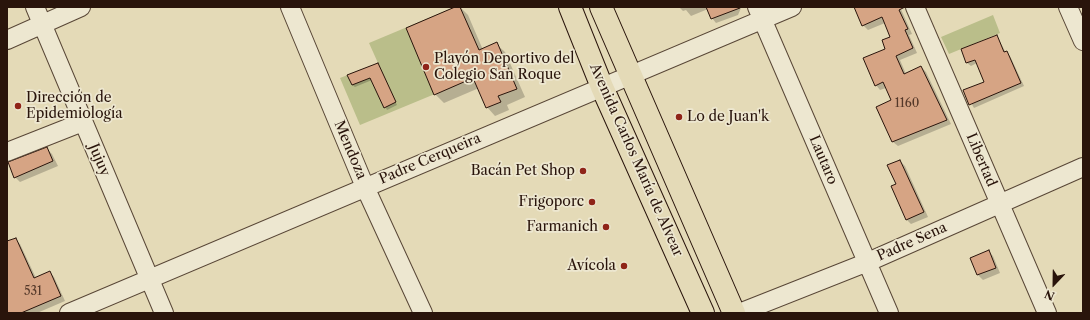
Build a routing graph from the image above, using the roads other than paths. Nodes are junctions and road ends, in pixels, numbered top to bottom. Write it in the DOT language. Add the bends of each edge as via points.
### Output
graph roads {
  1 [pos="35,7"];
  2 [pos="81,7"];
  3 [pos="290,7"];
  4 [pos="570,7"];
  5 [pos="584,7"];
  6 [pos="601,7"];
  7 [pos="792,7"];
  8 [pos="915,7"];
  9 [pos="1068,7"];
  10 [pos="760,13"];
  11 [pos="42,24"];
  12 [pos="7,40"];
  13 [pos="1083,41"];
  14 [pos="616,81"];
  15 [pos="83,122"];
  16 [pos="7,152"];
  17 [pos="1083,167"];
  18 [pos="365,187"];
  19 [pos="1000,203"];
  20 [pos="868,262"];
  21 [pos="148,278"];
  22 [pos="69,313"];
  23 [pos="164,313"];
  24 [pos="423,313"];
  25 [pos="703,313"];
  26 [pos="716,313"];
  27 [pos="734,313"];
  28 [pos="739,313"];
  29 [pos="889,313"];
  30 [pos="1047,313"];
  1 -- 11 [label="street, Jujuy"];
  2 -- 11 [label="street"];
  3 -- 18 [label="street, Mendoza"];
  4 -- 14 [label="main road, Avenida Carlos María de Alvear"];
  5 -- 14 [label="main road, Avenida Carlos María de Alvear"];
  6 -- 14 [label="main road, Avenida Carlos María de Alvear"];
  7 -- 10 [label="street, Padre Cerqueira"];
  8 -- 19 [label="street, Libertad"];
  9 -- 13 [label="street"];
  10 -- 14 [label="street, Padre Cerqueira"];
  10 -- 20 [label="street, Lautaro"];
  11 -- 12 [label="street"];
  11 -- 15 [label="street, Jujuy"];
  14 -- 18 [label="street, Padre Cerqueira"];
  14 -- 25 [label="main road, Avenida Carlos María de Alvear"];
  14 -- 26 [label="main road, Avenida Carlos María de Alvear"];
  14 -- 27 [label="main road, Avenida Carlos María de Alvear"];
  15 -- 16 [label="street"];
  15 -- 21 [label="street, Jujuy"];
  17 -- 19 [label="street, Padre Sena"];
  18 -- 21 [label="street, Padre Cerqueira"];
  18 -- 24 [label="street, Mendoza"];
  19 -- 20 [label="street, Padre Sena"];
  19 -- 30 [label="street, Libertad"];
  20 -- 28 [label="street, Padre Sena"];
  20 -- 29 [label="street, Lautaro"];
  21 -- 22 [label="street, Padre Cerqueira"];
  21 -- 23 [label="street, Jujuy"];
}
